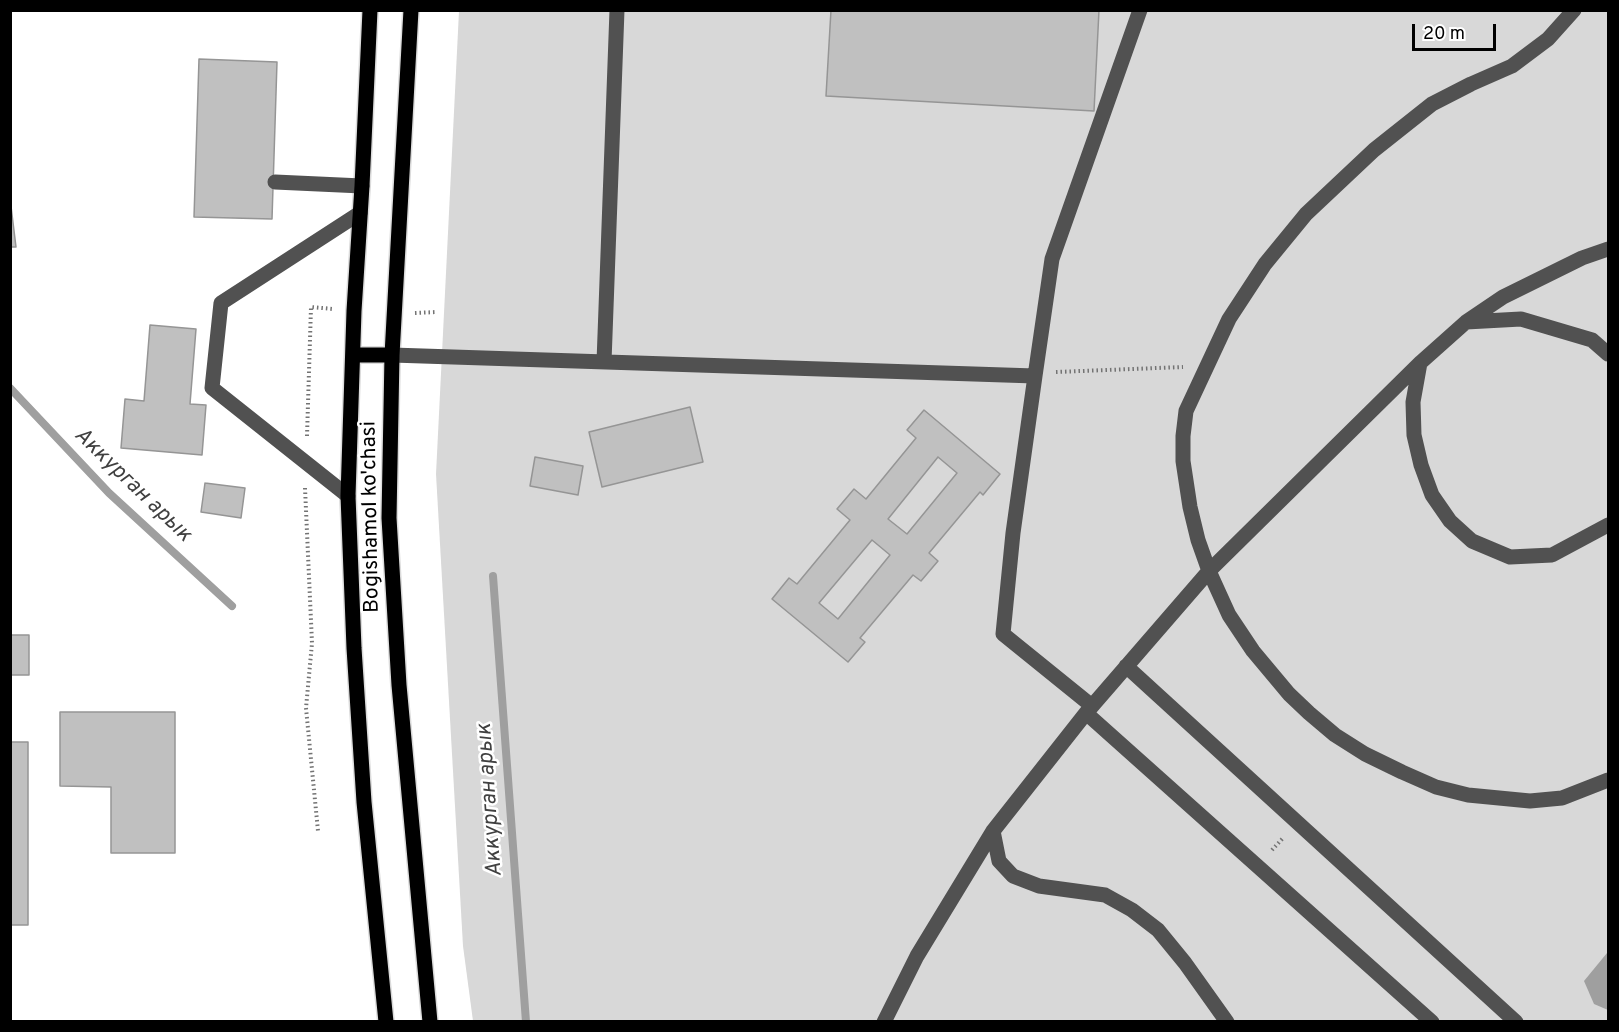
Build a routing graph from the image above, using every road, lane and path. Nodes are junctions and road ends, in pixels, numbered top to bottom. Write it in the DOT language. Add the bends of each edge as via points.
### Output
graph roads {
  1 [pos="370,10"];
  2 [pos="411,10"];
  3 [pos="617,10"];
  4 [pos="1140,10"];
  5 [pos="1574,10"];
  6 [pos="275,182"];
  7 [pos="362,186"];
  8 [pos="360,213"];
  9 [pos="1608,249"];
  10 [pos="324,308"];
  11 [pos="1466,322"];
  12 [pos="1608,354"];
  13 [pos="353,355"];
  14 [pos="392,355"];
  15 [pos="604,362"];
  16 [pos="1420,363"];
  17 [pos="1206,366"];
  18 [pos="1057,372"];
  19 [pos="1035,376"];
  20 [pos="306,462"];
  21 [pos="348,496"];
  22 [pos="1608,525"];
  23 [pos="1209,571"];
  24 [pos="1126,666"];
  25 [pos="1089,709"];
  26 [pos="1608,780"];
  27 [pos="1298,822"];
  28 [pos="318,831"];
  29 [pos="993,831"];
  30 [pos="1257,866"];
  31 [pos="386,1022"];
  32 [pos="430,1022"];
  33 [pos="884,1022"];
  34 [pos="1227,1022"];
  35 [pos="1432,1022"];
  36 [pos="1516,1022"];
  1 -- 7 [label="main road, Bogishamol ko'chasi"];
  2 -- 14 [label="main road, Bogishamol ko'chasi"];
  3 -- 15 [label="lane"];
  4 -- 19 [label="lane" via="1052,259"];
  5 -- 17 [label="lane" via="1548,39 1512,66 1432,104 1374,150 1306,214 1265,264 1229,319"];
  6 -- 7 [label="lane"];
  7 -- 8 [label="main road, Bogishamol ko'chasi"];
  8 -- 13 [label="main road, Bogishamol ko'chasi"];
  8 -- 20 [label="lane" via="221,303 212,388"];
  9 -- 11 [label="lane" via="1503,297"];
  10 -- 20 [label="path" via="311,307"];
  11 -- 12 [label="lane" via="1521,318 1592,340"];
  11 -- 16 [label="lane"];
  13 -- 14 [label="main road"];
  13 -- 21 [label="main road, Bogishamol ko'chasi"];
  14 -- 15 [label="lane"];
  14 -- 32 [label="main road, Bogishamol ko'chasi" via="389,518 398,674"];
  15 -- 19 [label="lane"];
  16 -- 22 [label="lane" via="1413,402 1414,435 1421,465 1432,495 1450,521 1472,541 1510,557 1552,555"];
  16 -- 23 [label="lane"];
  17 -- 18 [label="path"];
  17 -- 23 [label="lane" via="1186,411 1183,461 1190,507"];
  19 -- 25 [label="lane" via="1013,532 1004,633"];
  20 -- 21 [label="lane"];
  20 -- 28 [label="path" via="312,643 306,708"];
  21 -- 31 [label="main road, Bogishamol ko'chasi" via="364,801"];
  23 -- 24 [label="lane"];
  23 -- 26 [label="lane" via="1229,615 1289,694 1335,735 1365,754 1436,787 1468,795 1530,801 1562,798"];
  24 -- 25 [label="lane"];
  24 -- 27 [label="lane"];
  25 -- 29 [label="lane"];
  25 -- 30 [label="lane"];
  27 -- 30 [label="path"];
  27 -- 36 [label="lane"];
  29 -- 33 [label="lane" via="917,956"];
  29 -- 34 [label="lane" via="999,861 1013,876 1039,886 1105,895 1158,930"];
  30 -- 35 [label="lane"];
}
